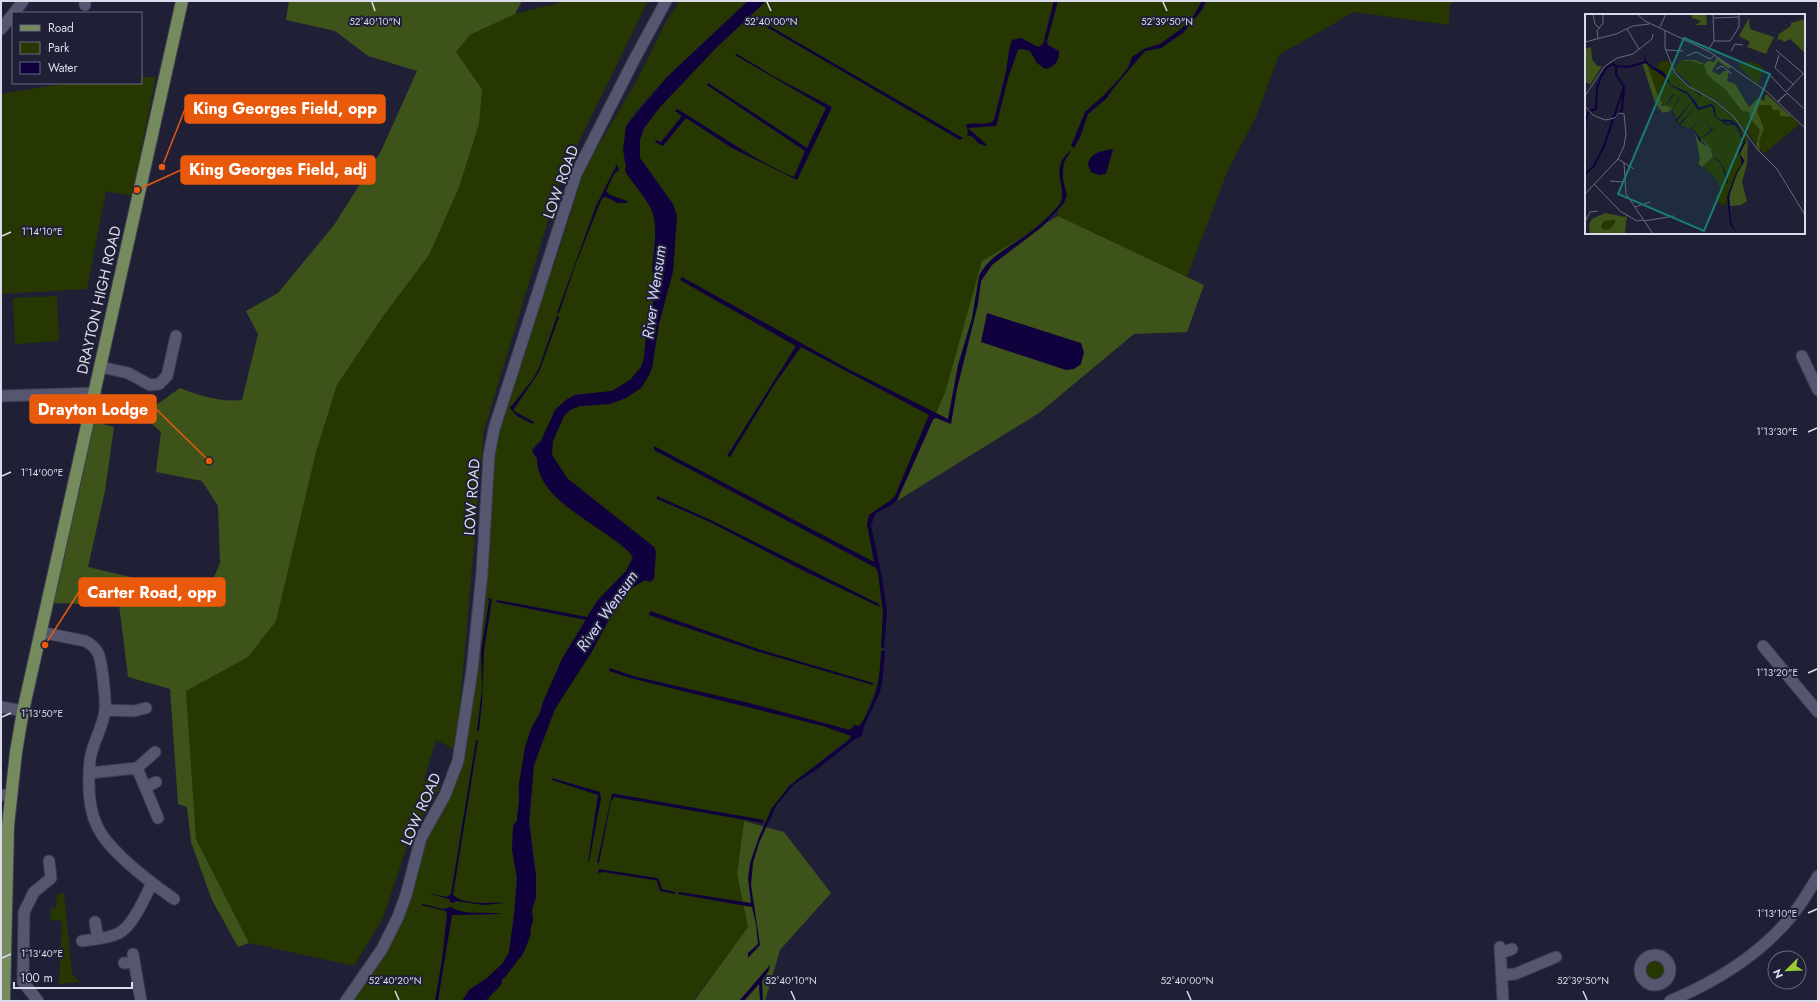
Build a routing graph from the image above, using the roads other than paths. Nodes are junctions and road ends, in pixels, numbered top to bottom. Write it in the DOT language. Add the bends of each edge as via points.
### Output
graph roads {
  1 [pos="23,1"];
  2 [pos="182,1"];
  3 [pos="666,1"];
  4 [pos="14,12"];
  5 [pos="179,342"];
  6 [pos="1802,356"];
  7 [pos="101,367"];
  8 [pos="1818,390"];
  9 [pos="95,393"];
  10 [pos="1,396"];
  11 [pos="40,632"];
  12 [pos="1763,646"];
  13 [pos="1,708"];
  14 [pos="146,708"];
  15 [pos="105,710"];
  16 [pos="23,711"];
  17 [pos="1818,712"];
  18 [pos="155,752"];
  19 [pos="137,768"];
  20 [pos="90,773"];
  21 [pos="156,782"];
  22 [pos="146,786"];
  23 [pos="6,795"];
  24 [pos="158,818"];
  25 [pos="49,860"];
  26 [pos="1818,876"];
  27 [pos="152,883"];
  28 [pos="174,899"];
  29 [pos="95,922"];
  30 [pos="98,938"];
  31 [pos="82,941"];
  32 [pos="1504,950"];
  33 [pos="1556,957"];
  34 [pos="130,960"];
  35 [pos="1503,975"];
  36 [pos="1661,984"];
  37 [pos="4,1001"];
  38 [pos="38,1001"];
  39 [pos="142,1001"];
  40 [pos="346,1001"];
  41 [pos="1503,1001"];
  42 [pos="1672,1001"];
  1 -- 4 [label="street"];
  2 -- 7 [label="main road, DRAYTON HIGH ROAD"];
  3 -- 40 [label="street, LOW ROAD" via="576,174 494,429 489,455 482,573 472,670 458,761 445,795 421,838 398,917 382,949"];
  5 -- 7 [label="street" via="167,376 159,384 150,385 128,373"];
  6 -- 8 [label="street"];
  7 -- 9 [label="main road, DRAYTON HIGH ROAD"];
  9 -- 10 [label="street"];
  9 -- 11 [label="main road, DRAYTON HIGH ROAD"];
  11 -- 15 [label="street" via="85,641 94,647 99,655"];
  11 -- 16 [label="main road, DRAYTON HIGH ROAD"];
  12 -- 17 [label="street"];
  13 -- 16 [label="street"];
  14 -- 15 [label="street" via="134,711"];
  15 -- 20 [label="street" via="90,759"];
  16 -- 23 [label="main road, DRAYTON HIGH ROAD"];
  18 -- 19 [label="street"];
  19 -- 20 [label="street"];
  19 -- 22 [label="street"];
  20 -- 27 [label="street" via="94,817 100,832 109,845"];
  21 -- 22 [label="street"];
  22 -- 24 [label="street"];
  23 -- 37 [label="main road, DRAYTON HIGH ROAD" via="8,826"];
  25 -- 38 [label="street" via="51,878 34,892 24,912 23,982"];
  26 -- 42 [label="street" via="1790,918 1764,945 1728,973"];
  27 -- 28 [label="street"];
  27 -- 30 [label="street" via="124,930"];
  29 -- 30 [label="street"];
  30 -- 31 [label="street"];
  32 -- 35 [label="street"];
  33 -- 35 [label="street" via="1515,974"];
  34 -- 39 [label="street"];
  35 -- 41 [label="street"];
  36 -- 42 [label="street"];
}
